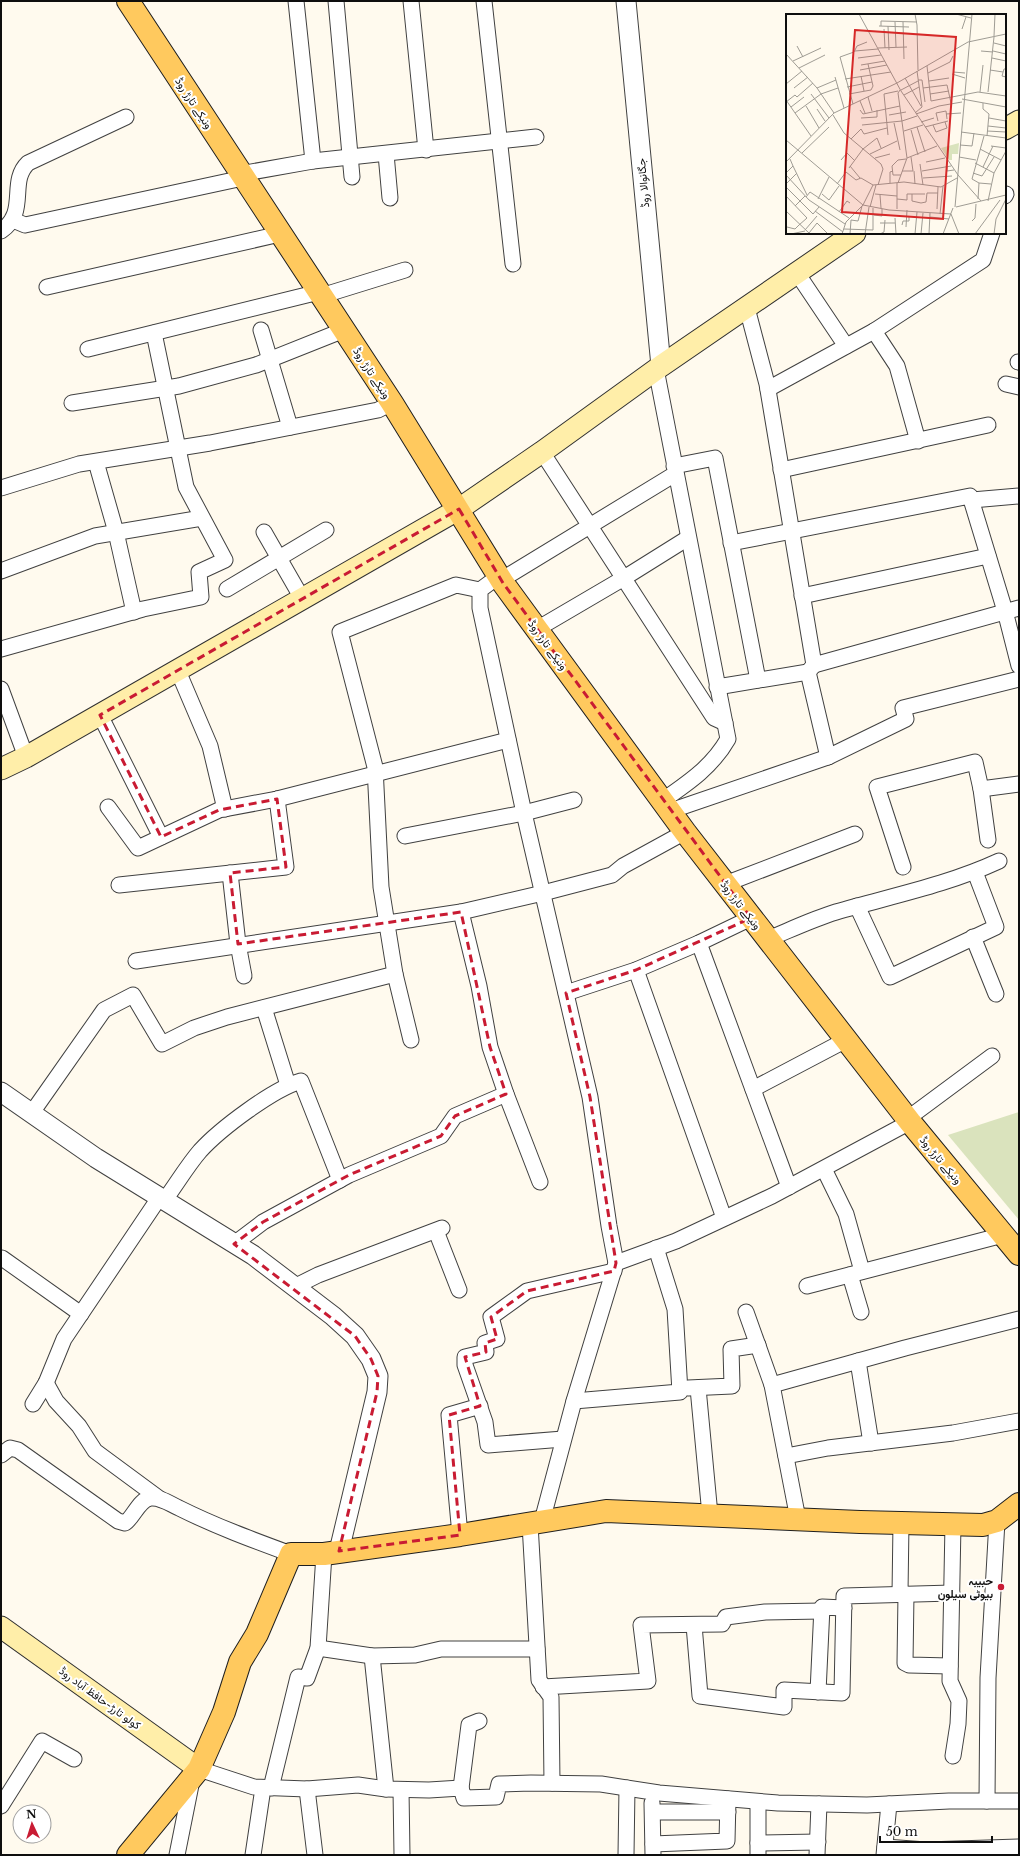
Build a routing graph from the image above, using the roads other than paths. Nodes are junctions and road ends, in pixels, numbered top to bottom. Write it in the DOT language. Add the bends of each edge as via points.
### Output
graph roads {
  1 [pos="128,1"];
  2 [pos="296,1"];
  3 [pos="336,1"];
  4 [pos="411,1"];
  5 [pos="484,1"];
  6 [pos="626,1"];
  7 [pos="126,117"];
  8 [pos="1019,121"];
  9 [pos="1006,128"];
  10 [pos="536,137"];
  11 [pos="499,141"];
  12 [pos="426,150"];
  13 [pos="386,154"];
  14 [pos="351,157"];
  15 [pos="313,161"];
  16 [pos="242,176"];
  17 [pos="352,178"];
  18 [pos="390,198"];
  19 [pos="13,220"];
  20 [pos="1,230"];
  21 [pos="280,234"];
  22 [pos="854,234"];
  23 [pos="992,234"];
  24 [pos="513,264"];
  25 [pos="405,270"];
  26 [pos="797,273"];
  27 [pos="47,287"];
  28 [pos="320,294"];
  29 [pos="747,308"];
  30 [pos="262,330"];
  31 [pos="344,330"];
  32 [pos="874,331"];
  33 [pos="154,333"];
  34 [pos="846,346"];
  35 [pos="88,349"];
  36 [pos="270,359"];
  37 [pos="658,367"];
  38 [pos="166,388"];
  39 [pos="768,389"];
  40 [pos="72,403"];
  41 [pos="392,403"];
  42 [pos="988,426"];
  43 [pos="290,427"];
  44 [pos="918,441"];
  45 [pos="179,448"];
  46 [pos="542,452"];
  47 [pos="96,462"];
  48 [pos="674,470"];
  49 [pos="781,470"];
  50 [pos="1,488"];
  51 [pos="1019,496"];
  52 [pos="972,500"];
  53 [pos="459,509"];
  54 [pos="202,518"];
  55 [pos="590,526"];
  56 [pos="326,530"];
  57 [pos="791,531"];
  58 [pos="116,532"];
  59 [pos="264,532"];
  60 [pos="688,538"];
  61 [pos="732,543"];
  62 [pos="988,556"];
  63 [pos="279,559"];
  64 [pos="1,571"];
  65 [pos="500,578"];
  66 [pos="624,578"];
  67 [pos="227,589"];
  68 [pos="480,590"];
  69 [pos="802,596"];
  70 [pos="302,600"];
  71 [pos="1012,609"];
  72 [pos="134,612"];
  73 [pos="537,629"];
  74 [pos="1,649"];
  75 [pos="1019,666"];
  76 [pos="811,668"];
  77 [pos="178,671"];
  78 [pos="1019,679"];
  79 [pos="758,680"];
  80 [pos="717,687"];
  81 [pos="1,689"];
  82 [pos="100,715"];
  83 [pos="725,723"];
  84 [pos="508,740"];
  85 [pos="26,757"];
  86 [pos="828,757"];
  87 [pos="1,769"];
  88 [pos="376,774"];
  89 [pos="1019,784"];
  90 [pos="982,789"];
  91 [pos="277,799"];
  92 [pos="574,800"];
  93 [pos="666,806"];
  94 [pos="108,808"];
  95 [pos="225,809"];
  96 [pos="524,813"];
  97 [pos="685,832"];
  98 [pos="855,834"];
  99 [pos="405,836"];
  100 [pos="161,837"];
  101 [pos="988,840"];
  102 [pos="999,860"];
  103 [pos="904,867"];
  104 [pos="975,872"];
  105 [pos="230,873"];
  106 [pos="725,884"];
  107 [pos="119,885"];
  108 [pos="543,893"];
  109 [pos="857,906"];
  110 [pos="461,912"];
  111 [pos="751,918"];
  112 [pos="387,923"];
  113 [pos="973,937"];
  114 [pos="768,939"];
  115 [pos="699,943"];
  116 [pos="238,944"];
  117 [pos="136,961"];
  118 [pos="636,970"];
  119 [pos="395,974"];
  120 [pos="244,976"];
  121 [pos="566,993"];
  122 [pos="996,994"];
  123 [pos="264,1008"];
  124 [pos="411,1040"];
  125 [pos="846,1040"];
  126 [pos="992,1056"];
  127 [pos="288,1085"];
  128 [pos="753,1089"];
  129 [pos="1,1092"];
  130 [pos="506,1094"];
  131 [pos="30,1114"];
  132 [pos="909,1120"];
  133 [pos="824,1169"];
  134 [pos="340,1180"];
  135 [pos="540,1182"];
  136 [pos="789,1187"];
  137 [pos="162,1200"];
  138 [pos="724,1218"];
  139 [pos="1003,1235"];
  140 [pos="234,1244"];
  141 [pos="656,1248"];
  142 [pos="1019,1254"];
  143 [pos="1,1259"];
  144 [pos="615,1267"];
  145 [pos="856,1273"];
  146 [pos="807,1286"];
  147 [pos="294,1287"];
  148 [pos="459,1290"];
  149 [pos="746,1312"];
  150 [pos="861,1312"];
  151 [pos="81,1314"];
  152 [pos="1019,1319"];
  153 [pos="758,1345"];
  154 [pos="858,1361"];
  155 [pos="46,1383"];
  156 [pos="772,1385"];
  157 [pos="680,1388"];
  158 [pos="698,1388"];
  159 [pos="574,1401"];
  160 [pos="33,1404"];
  161 [pos="480,1406"];
  162 [pos="1019,1421"];
  163 [pos="563,1439"];
  164 [pos="871,1443"];
  165 [pos="1,1455"];
  166 [pos="786,1456"];
  167 [pos="160,1499"];
  168 [pos="1019,1504"];
  169 [pos="710,1515"];
  170 [pos="798,1519"];
  171 [pos="997,1521"];
  172 [pos="536,1522"];
  173 [pos="901,1523"];
  174 [pos="953,1524"];
  175 [pos="460,1535"];
  176 [pos="332,1552"];
  177 [pos="291,1554"];
  178 [pos="952,1593"];
  179 [pos="903,1594"];
  180 [pos="844,1608"];
  181 [pos="822,1611"];
  182 [pos="694,1625"];
  183 [pos="1,1627"];
  184 [pos="318,1648"];
  185 [pos="537,1649"];
  186 [pos="372,1656"];
  187 [pos="950,1666"];
  188 [pos="544,1687"];
  189 [pos="818,1692"];
  190 [pos="479,1721"];
  191 [pos="953,1756"];
  192 [pos="74,1759"];
  193 [pos="196,1773"];
  194 [pos="552,1783"];
  195 [pos="267,1788"];
  196 [pos="461,1788"];
  197 [pos="627,1788"];
  198 [pos="307,1789"];
  199 [pos="393,1789"];
  200 [pos="652,1792"];
  201 [pos="987,1801"];
  202 [pos="1019,1801"];
  203 [pos="758,1802"];
  204 [pos="820,1804"];
  205 [pos="888,1804"];
  206 [pos="728,1805"];
  207 [pos="1,1806"];
  208 [pos="653,1812"];
  209 [pos="1019,1847"];
  210 [pos="680,1849"];
  211 [pos="758,1849"];
  212 [pos="818,1849"];
  213 [pos="653,1850"];
  214 [pos="885,1851"];
  215 [pos="128,1855"];
  216 [pos="177,1855"];
  217 [pos="253,1855"];
  218 [pos="315,1855"];
  219 [pos="402,1855"];
  220 [pos="626,1855"];
  1 -- 16 [label="main road, ونیکے تارڑ روڈ"];
  2 -- 15 [label="street"];
  3 -- 14 [label="street"];
  4 -- 12 [label="street"];
  5 -- 11 [label="street"];
  6 -- 37 [label="street, جگانوالا روڈ"];
  7 -- 19 [label="street" via="28,163 21,170 16,214"];
  8 -- 9 [label="main road"];
  10 -- 11 [label="street"];
  11 -- 12 [label="street"];
  11 -- 24 [label="street"];
  12 -- 13 [label="street"];
  13 -- 14 [label="street"];
  13 -- 18 [label="street"];
  14 -- 15 [label="street"];
  14 -- 17 [label="street"];
  15 -- 16 [label="street"];
  16 -- 19 [label="street" via="25,225"];
  16 -- 21 [label="main road, ونیکے تارڑ روڈ"];
  19 -- 20 [label="street"];
  21 -- 27 [label="street"];
  21 -- 28 [label="main road, ونیکے تارڑ روڈ"];
  22 -- 26 [label="main road"];
  23 -- 32 [label="street" via="983,260"];
  25 -- 28 [label="street"];
  26 -- 29 [label="main road"];
  26 -- 34 [label="street"];
  28 -- 31 [label="main road, ونیکے تارڑ روڈ"];
  28 -- 33 [label="street"];
  29 -- 37 [label="main road"];
  29 -- 39 [label="street"];
  30 -- 36 [label="street"];
  31 -- 36 [label="street"];
  31 -- 41 [label="main road, ونیکے تارڑ روڈ"];
  32 -- 34 [label="street"];
  32 -- 44 [label="street" via="897,366"];
  33 -- 35 [label="street"];
  33 -- 38 [label="street"];
  34 -- 39 [label="street"];
  36 -- 38 [label="street" via="249,367"];
  36 -- 43 [label="street"];
  37 -- 46 [label="main road"];
  37 -- 48 [label="street"];
  38 -- 40 [label="street"];
  38 -- 45 [label="street"];
  39 -- 49 [label="street"];
  41 -- 43 [label="street" via="378,410"];
  41 -- 53 [label="main road, ونیکے تارڑ روڈ"];
  42 -- 44 [label="street"];
  43 -- 45 [label="street"];
  44 -- 49 [label="street"];
  45 -- 47 [label="street"];
  45 -- 54 [label="street" via="186,487"];
  46 -- 53 [label="main road"];
  46 -- 55 [label="street"];
  47 -- 50 [label="street" via="79,464"];
  47 -- 58 [label="street"];
  48 -- 55 [label="street"];
  48 -- 60 [label="street"];
  48 -- 61 [label="street" via="715,458"];
  49 -- 57 [label="street"];
  51 -- 52 [label="street"];
  52 -- 57 [label="street" via="970,496"];
  52 -- 62 [label="street"];
  53 -- 65 [label="main road, ونیکے تارڑ روڈ"];
  53 -- 70 [label="main road"];
  54 -- 58 [label="street"];
  54 -- 72 [label="street" via="224,560 199,572 201,597"];
  55 -- 65 [label="street"];
  55 -- 66 [label="street"];
  56 -- 63 [label="street"];
  57 -- 61 [label="street"];
  57 -- 69 [label="street"];
  58 -- 64 [label="street" via="96,536"];
  58 -- 72 [label="street"];
  59 -- 63 [label="street"];
  60 -- 66 [label="street"];
  60 -- 80 [label="street"];
  61 -- 79 [label="street"];
  62 -- 69 [label="street"];
  62 -- 71 [label="street"];
  63 -- 67 [label="street"];
  63 -- 70 [label="street"];
  65 -- 68 [label="street"];
  65 -- 73 [label="main road, ونیکے تارڑ روڈ"];
  66 -- 73 [label="street"];
  66 -- 83 [label="street" via="714,718"];
  68 -- 84 [label="street" via="480,608"];
  68 -- 88 [label="street" via="456,585 340,632"];
  69 -- 76 [label="street"];
  70 -- 77 [label="main road"];
  71 -- 75 [label="street"];
  71 -- 76 [label="street"];
  72 -- 74 [label="street"];
  73 -- 93 [label="main road, ونیکے تارڑ روڈ"];
  76 -- 79 [label="street"];
  76 -- 86 [label="street"];
  77 -- 82 [label="main road"];
  77 -- 95 [label="street" via="210,746"];
  78 -- 86 [label="street" via="903,708 906,719"];
  79 -- 80 [label="street"];
  80 -- 83 [label="street"];
  81 -- 85 [label="street"];
  82 -- 85 [label="main road"];
  82 -- 100 [label="street"];
  83 -- 93 [label="street" via="728,739 721,751 704,771"];
  84 -- 88 [label="street"];
  84 -- 96 [label="street"];
  85 -- 87 [label="main road"];
  86 -- 93 [label="street"];
  88 -- 91 [label="street"];
  88 -- 112 [label="street" via="381,887"];
  89 -- 90 [label="street"];
  90 -- 101 [label="street"];
  90 -- 103 [label="street" via="975,762 877,787"];
  91 -- 95 [label="street"];
  91 -- 105 [label="street" via="286,867"];
  92 -- 96 [label="street"];
  93 -- 97 [label="main road, ونیکے تارڑ روڈ"];
  94 -- 100 [label="street" via="138,848"];
  95 -- 100 [label="street"];
  96 -- 99 [label="street"];
  96 -- 108 [label="street"];
  97 -- 106 [label="main road, ونیکے تارڑ روڈ"];
  97 -- 108 [label="street" via="623,866 612,875"];
  98 -- 106 [label="street"];
  102 -- 104 [label="street"];
  104 -- 109 [label="street"];
  104 -- 113 [label="street" via="996,927"];
  105 -- 107 [label="street"];
  105 -- 116 [label="street"];
  106 -- 111 [label="main road, ونیکے تارڑ روڈ"];
  108 -- 110 [label="street"];
  108 -- 121 [label="street"];
  109 -- 113 [label="street" via="890,977"];
  109 -- 114 [label="street" via="834,912"];
  110 -- 112 [label="street"];
  110 -- 130 [label="street" via="479,986 490,1047"];
  111 -- 114 [label="main road, ونیکے تارڑ روڈ"];
  111 -- 115 [label="street"];
  112 -- 116 [label="street"];
  112 -- 119 [label="street"];
  113 -- 122 [label="street"];
  114 -- 125 [label="main road, ونیکے تارڑ روڈ"];
  115 -- 118 [label="street"];
  115 -- 128 [label="street"];
  116 -- 117 [label="street"];
  116 -- 120 [label="street"];
  118 -- 121 [label="street"];
  118 -- 138 [label="street"];
  119 -- 123 [label="street"];
  119 -- 124 [label="street"];
  121 -- 144 [label="street" via="590,1097"];
  123 -- 127 [label="street"];
  123 -- 131 [label="street" via="194,1028 162,1044 133,995 104,1010"];
  125 -- 128 [label="street"];
  125 -- 132 [label="main road, ونیکے تارڑ روڈ"];
  126 -- 132 [label="street"];
  127 -- 134 [label="street" via="301,1081"];
  127 -- 137 [label="street" via="259,1103 200,1151"];
  128 -- 136 [label="street"];
  129 -- 131 [label="street"];
  130 -- 134 [label="street" via="455,1116 441,1136"];
  130 -- 135 [label="street"];
  131 -- 137 [label="street"];
  132 -- 133 [label="street"];
  132 -- 139 [label="main road, ونیکے تارڑ روڈ"];
  133 -- 136 [label="street"];
  133 -- 145 [label="street" via="846,1214"];
  134 -- 140 [label="street" via="263,1222"];
  136 -- 138 [label="street"];
  137 -- 140 [label="street"];
  137 -- 151 [label="street"];
  138 -- 141 [label="street"];
  139 -- 142 [label="main road, ونیکے تارڑ روڈ"];
  139 -- 145 [label="street"];
  140 -- 147 [label="street"];
  141 -- 144 [label="street"];
  141 -- 157 [label="street" via="675,1309"];
  143 -- 151 [label="street"];
  144 -- 159 [label="street"];
  144 -- 161 [label="street" via="527,1291 491,1317 497,1339 485,1343 486,1352 465,1358 465,1365"];
  145 -- 146 [label="street"];
  145 -- 150 [label="street"];
  147 -- 148 [label="street" via="318,1275 438,1230"];
  147 -- 176 [label="street" via="355,1336 371,1359 378,1376 377,1392"];
  149 -- 153 [label="street"];
  151 -- 155 [label="street" via="64,1339"];
  152 -- 154 [label="street"];
  153 -- 156 [label="street"];
  153 -- 158 [label="street" via="731,1349 732,1386"];
  154 -- 156 [label="street"];
  154 -- 164 [label="street"];
  155 -- 160 [label="street"];
  155 -- 167 [label="street" via="56,1401 95,1451"];
  156 -- 166 [label="street"];
  157 -- 158 [label="street"];
  157 -- 159 [label="street" via="680,1392"];
  158 -- 169 [label="street"];
  159 -- 163 [label="street"];
  161 -- 163 [label="street" via="488,1445"];
  161 -- 175 [label="street" via="449,1415"];
  162 -- 164 [label="street" via="953,1433"];
  163 -- 172 [label="street"];
  164 -- 166 [label="street"];
  165 -- 167 [label="street" via="10,1448 18,1450 118,1521 125,1523 131,1519 142,1502 150,1498"];
  166 -- 170 [label="street"];
  167 -- 177 [label="street" via="214,1526"];
  168 -- 171 [label="main road"];
  169 -- 170 [label="main road"];
  169 -- 172 [label="main road" via="606,1511"];
  170 -- 173 [label="main road"];
  171 -- 174 [label="main road" via="983,1525"];
  171 -- 201 [label="street" via="988,1678"];
  172 -- 175 [label="main road"];
  172 -- 185 [label="street"];
  173 -- 174 [label="main road"];
  173 -- 179 [label="street"];
  174 -- 178 [label="street"];
  175 -- 176 [label="main road"];
  176 -- 177 [label="main road"];
  176 -- 184 [label="street"];
  177 -- 193 [label="main road" via="257,1634 240,1662 224,1712"];
  178 -- 179 [label="street"];
  178 -- 187 [label="street"];
  179 -- 180 [label="street" via="844,1596"];
  179 -- 187 [label="street" via="906,1663"];
  180 -- 181 [label="street" via="822,1607"];
  180 -- 189 [label="street" via="842,1693"];
  181 -- 182 [label="street" via="765,1612 726,1617 722,1624"];
  181 -- 189 [label="street"];
  182 -- 188 [label="street" via="641,1626 648,1681"];
  182 -- 189 [label="street" via="700,1696 784,1707 784,1690"];
  183 -- 193 [label="main road, کولو تارڑ-حافظ آباد روڈ"];
  184 -- 186 [label="street"];
  184 -- 195 [label="street" via="307,1678 298,1677"];
  185 -- 186 [label="street" via="441,1649 414,1655"];
  185 -- 188 [label="street" via="539,1680"];
  186 -- 199 [label="street"];
  187 -- 191 [label="street" via="950,1681 959,1701"];
  188 -- 194 [label="street" via="550,1697"];
  190 -- 196 [label="street" via="469,1725"];
  192 -- 207 [label="street" via="42,1741"];
  193 -- 195 [label="street" via="254,1788"];
  193 -- 215 [label="main road"];
  193 -- 216 [label="street"];
  194 -- 196 [label="street" via="499,1784 496,1797 464,1798"];
  194 -- 197 [label="street" via="601,1784"];
  195 -- 198 [label="street"];
  195 -- 217 [label="street"];
  196 -- 199 [label="street"];
  197 -- 200 [label="street"];
  197 -- 220 [label="street"];
  198 -- 199 [label="street" via="358,1785"];
  198 -- 218 [label="street"];
  199 -- 219 [label="street"];
  200 -- 206 [label="street"];
  200 -- 208 [label="street"];
  201 -- 202 [label="street"];
  201 -- 205 [label="street"];
  203 -- 204 [label="street"];
  203 -- 206 [label="street"];
  203 -- 211 [label="street"];
  204 -- 205 [label="street"];
  204 -- 212 [label="street"];
  205 -- 214 [label="street"];
  206 -- 208 [label="street"];
  206 -- 210 [label="street" via="727,1841"];
  208 -- 213 [label="street"];
  209 -- 214 [label="street"];
  210 -- 213 [label="street"];
  211 -- 212 [label="street"];
}
